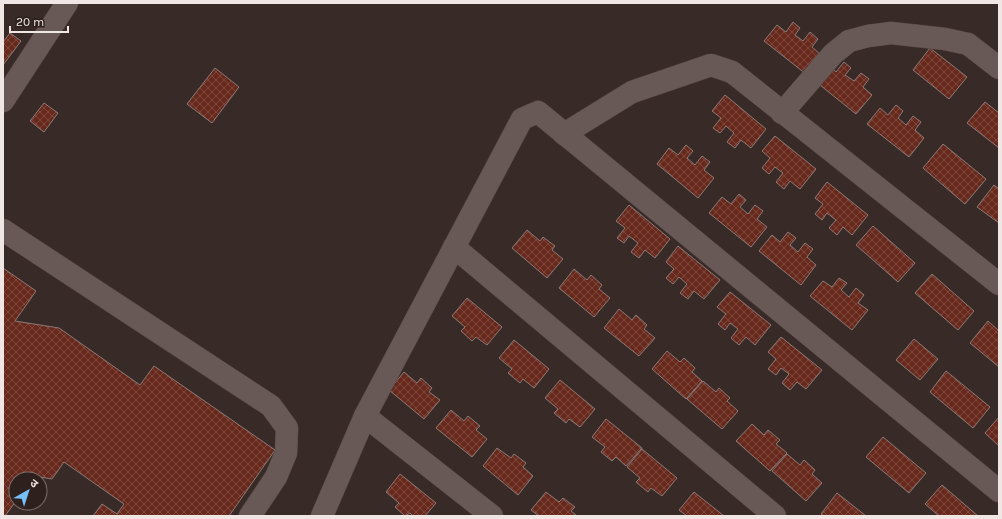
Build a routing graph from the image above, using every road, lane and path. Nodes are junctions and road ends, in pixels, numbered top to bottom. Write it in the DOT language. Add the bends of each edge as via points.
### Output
graph roads {
  1 [pos="67,3"];
  2 [pos="968,44"];
  3 [pos="999,47"];
  4 [pos="999,68"];
  5 [pos="3,101"];
  6 [pos="782,113"];
  7 [pos="564,134"];
  8 [pos="3,230"];
  9 [pos="454,248"];
  10 [pos="999,284"];
  11 [pos="365,416"];
  12 [pos="999,491"];
  13 [pos="250,516"];
  14 [pos="322,516"];
  15 [pos="492,516"];
  16 [pos="775,516"];
  1 -- 5 [label="street"];
  2 -- 3 [label="street"];
  2 -- 4 [label="street"];
  2 -- 6 [label="street" via="891,33 849,41 833,54"];
  6 -- 7 [label="street" via="732,72 711,65 632,92"];
  6 -- 10 [label="street"];
  7 -- 9 [label="street" via="538,112 522,119"];
  7 -- 12 [label="street"];
  8 -- 13 [label="street" via="271,406 287,428 286,453 276,477"];
  9 -- 11 [label="street"];
  9 -- 16 [label="street"];
  11 -- 14 [label="street"];
  11 -- 15 [label="street"];
}
